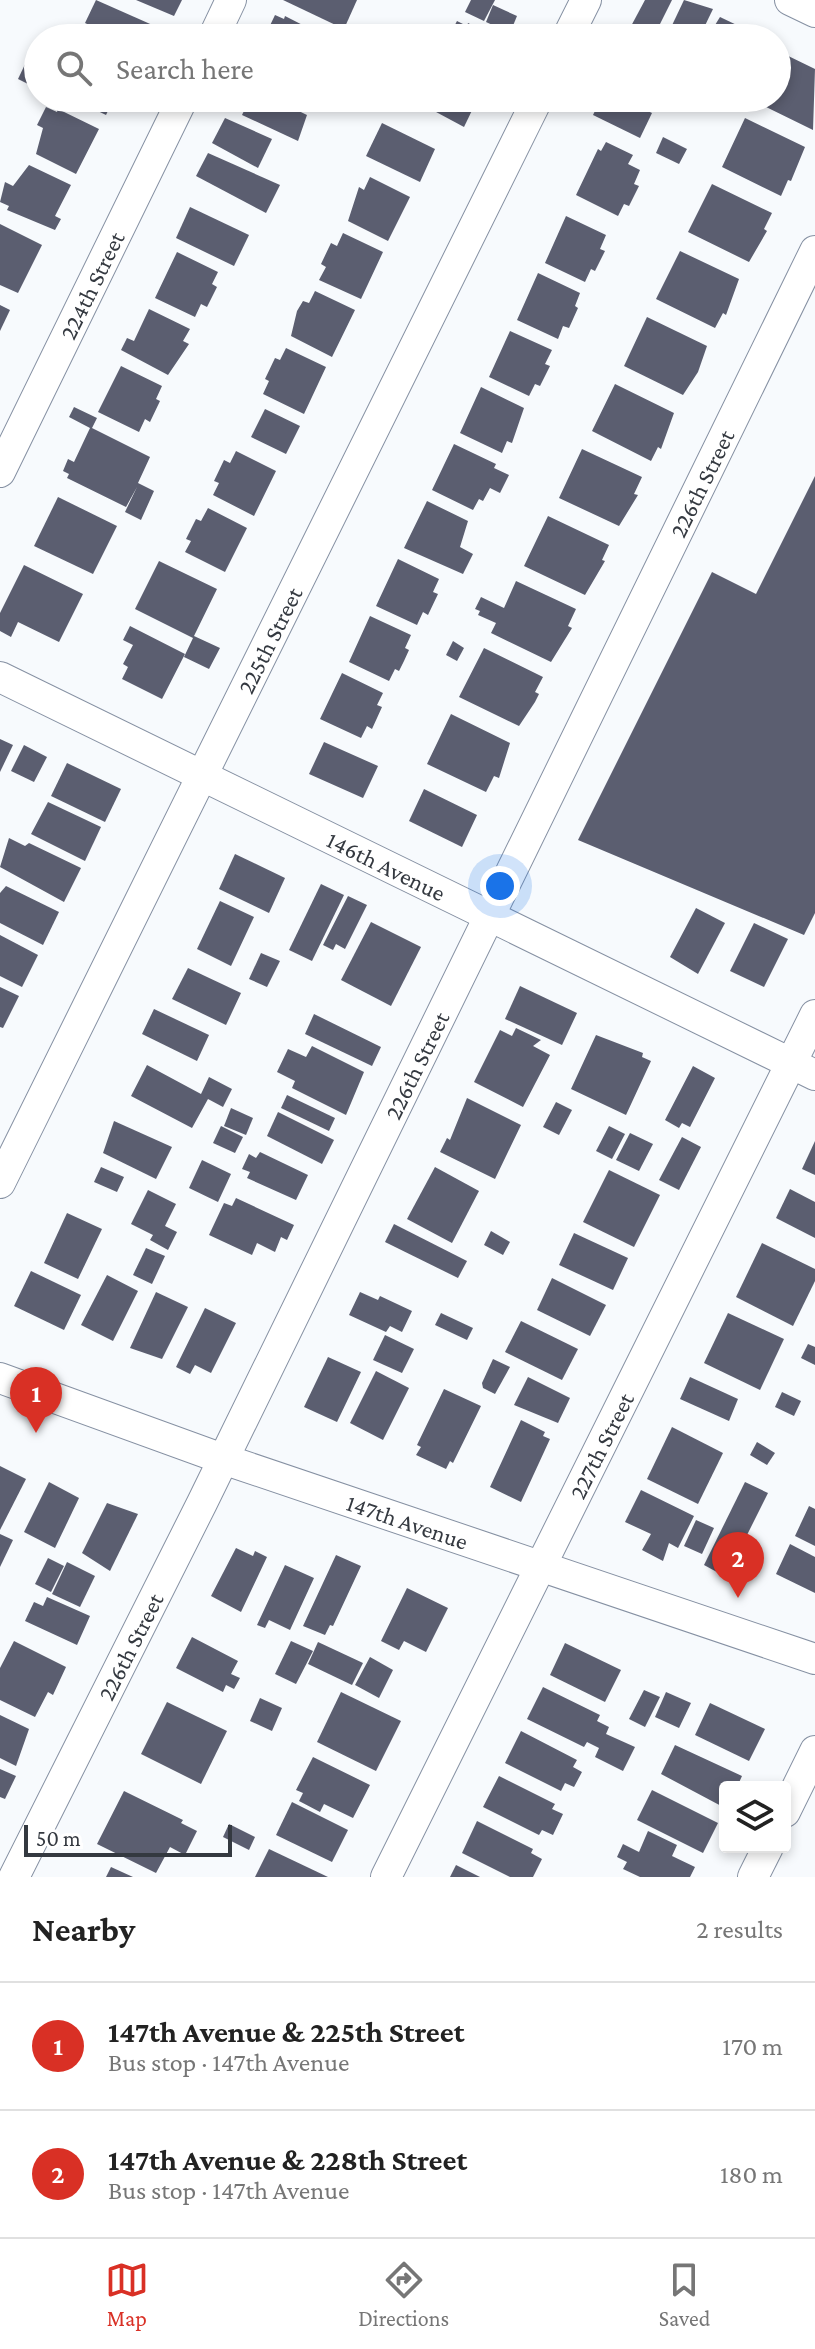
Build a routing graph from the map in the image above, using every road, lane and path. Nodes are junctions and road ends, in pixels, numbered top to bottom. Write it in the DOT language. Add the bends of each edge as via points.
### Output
graph roads {
  1 [pos="231,0"];
  2 [pos="586,0"];
  3 [pos="790,0"];
  4 [pos="815,12"];
  5 [pos="220,24"];
  6 [pos="574,24"];
  7 [pos="176,112"];
  8 [pos="531,112"];
  9 [pos="815,251"];
  10 [pos="0,472"];
  11 [pos="0,677"];
  12 [pos="205,776"];
  13 [pos="490,916"];
  14 [pos="815,1015"];
  15 [pos="803,1069"];
  16 [pos="0,1183"];
  17 [pos="0,1378"];
  18 [pos="223,1459"];
  19 [pos="540,1567"];
  20 [pos="815,1659"];
  21 [pos="815,1751"];
  22 [pos="791,1800"];
  23 [pos="765,1853"];
  24 [pos="14,1877"];
  25 [pos="386,1877"];
  26 [pos="753,1877"];
  1 -- 5 [label="street"];
  2 -- 6 [label="street"];
  3 -- 4 [label="street"];
  7 -- 10 [label="street, 224th Street"];
  8 -- 12 [label="street, 225th Street"];
  9 -- 13 [label="street, 226th Street"];
  11 -- 12 [label="street, 146th Avenue"];
  12 -- 13 [label="street, 146th Avenue"];
  12 -- 16 [label="street, 225th Street"];
  13 -- 15 [label="street, 146th Avenue"];
  13 -- 18 [label="street, 226th Street"];
  14 -- 15 [label="street, 227th Street"];
  15 -- 19 [label="street, 227th Street"];
  17 -- 18 [label="street, 147th Avenue"];
  18 -- 19 [label="street, 147th Avenue"];
  18 -- 24 [label="street, 226th Street"];
  19 -- 20 [label="street, 147th Avenue"];
  19 -- 25 [label="street, 227th Street"];
  21 -- 22 [label="street"];
  23 -- 26 [label="street"];
}
